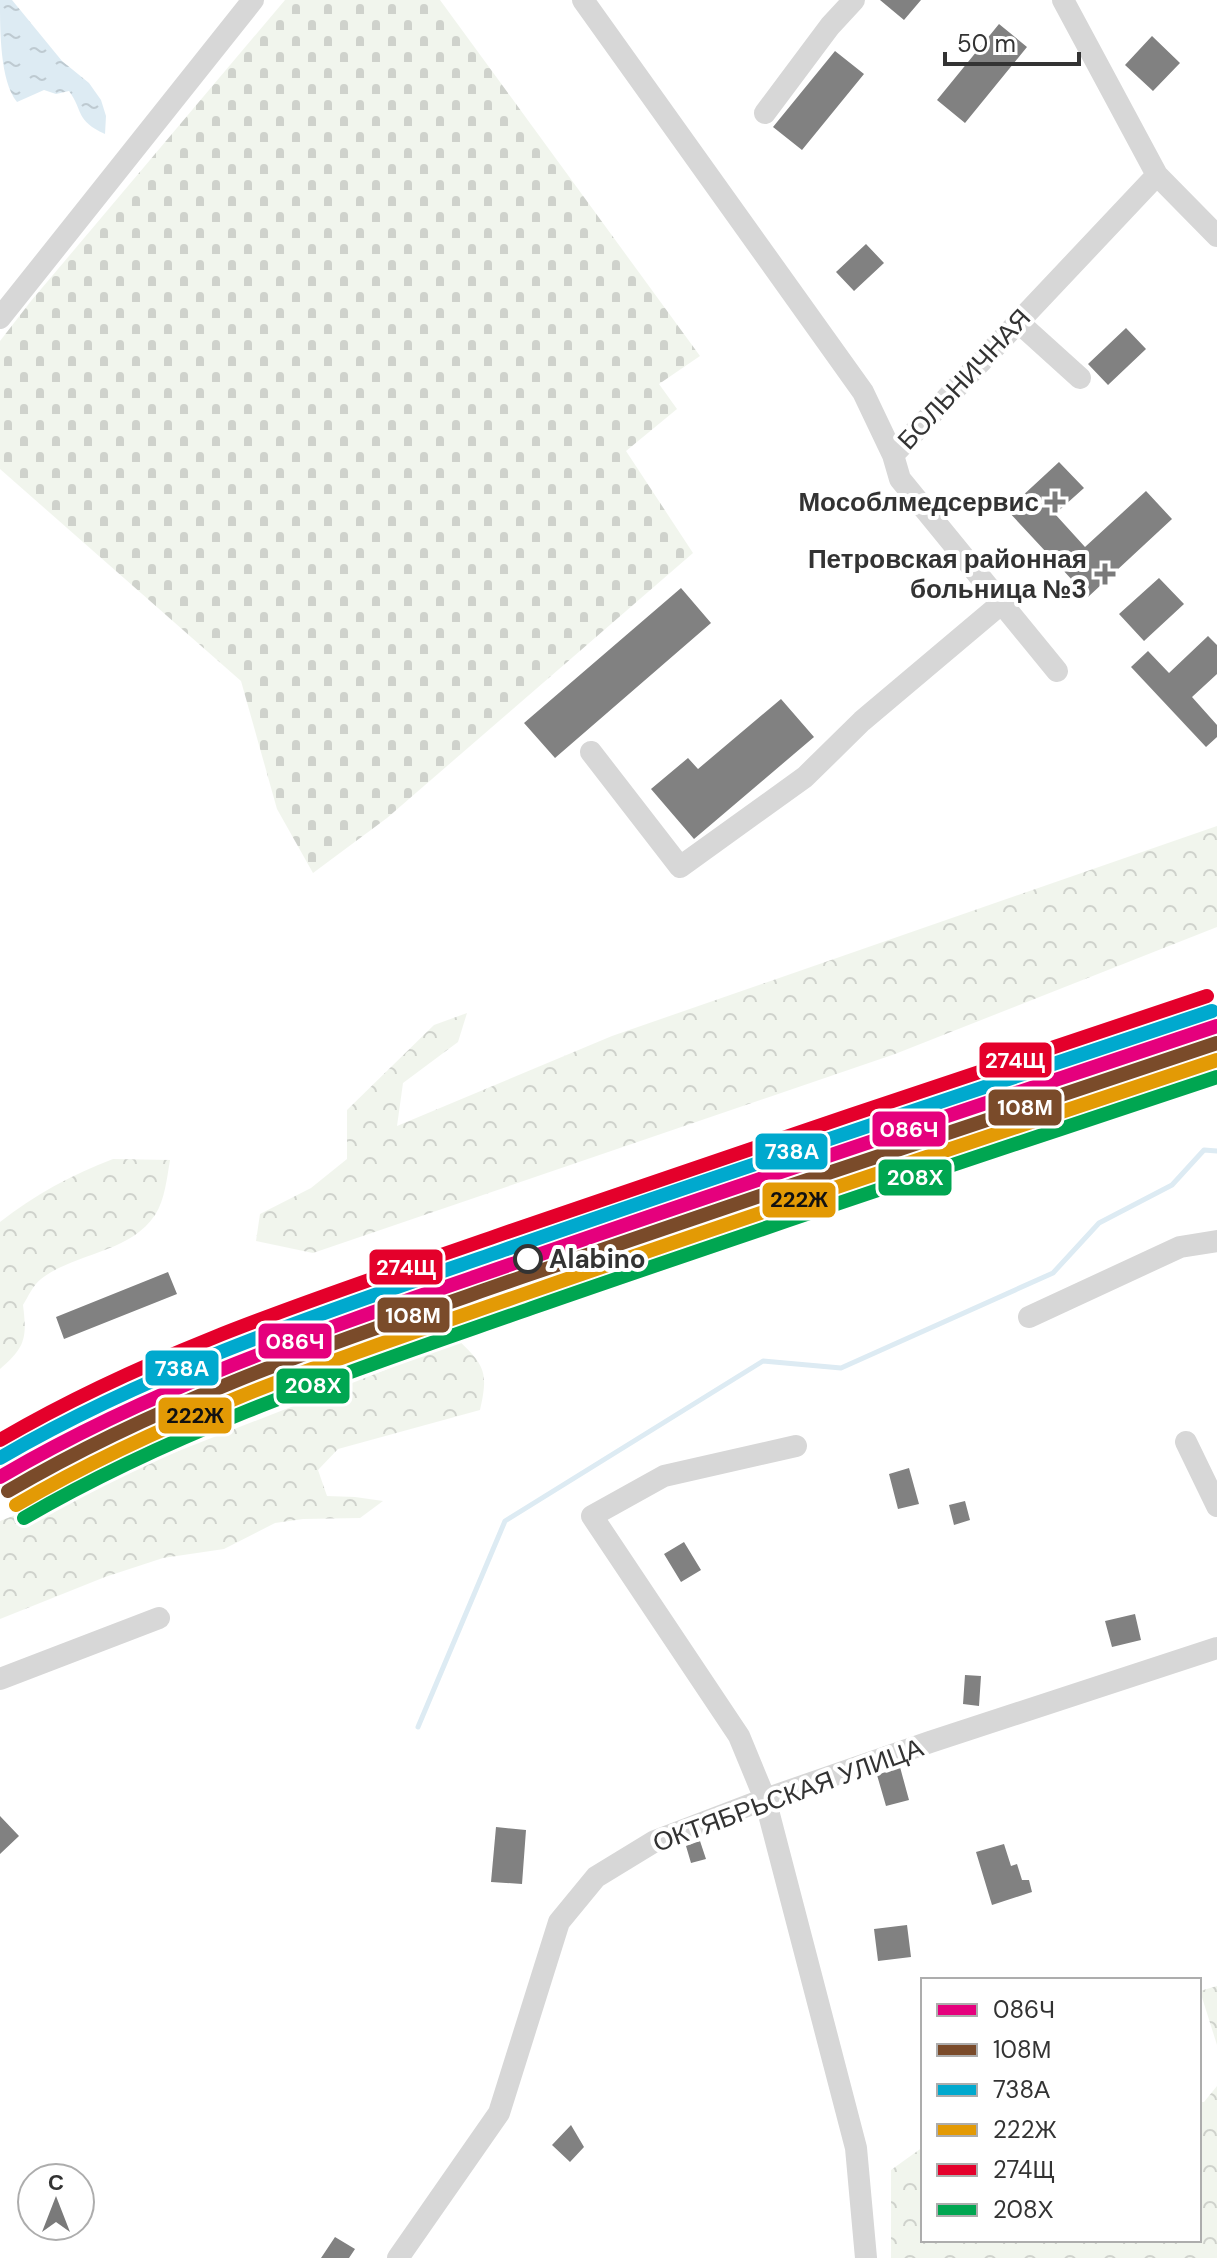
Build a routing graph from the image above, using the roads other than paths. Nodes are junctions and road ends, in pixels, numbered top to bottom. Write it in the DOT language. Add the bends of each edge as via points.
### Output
graph roads {
  1 [pos="253,0"];
  2 [pos="583,0"];
  3 [pos="854,0"];
  4 [pos="1063,0"];
  5 [pos="765,113"];
  6 [pos="1157,175"];
  7 [pos="1217,236"];
  8 [pos="0,318"];
  9 [pos="1018,322"];
  10 [pos="1080,378"];
  11 [pos="893,455"];
  12 [pos="1002,603"];
  13 [pos="1057,671"];
  14 [pos="591,752"];
  15 [pos="1217,1241"];
  16 [pos="1029,1317"];
  17 [pos="1186,1442"];
  18 [pos="796,1446"];
  19 [pos="1217,1506"];
  20 [pos="159,1618"];
  21 [pos="1217,1648"];
  22 [pos="0,1679"];
  23 [pos="765,1799"];
  24 [pos="398,2258"];
  25 [pos="866,2258"];
  1 -- 8 [label="street"];
  2 -- 11 [label="street" via="863,392"];
  3 -- 5 [label="street"];
  4 -- 6 [label="street"];
  6 -- 7 [label="street"];
  6 -- 9 [label="street, БОЛЬНИЧНАЯ"];
  9 -- 10 [label="street"];
  9 -- 11 [label="street, БОЛЬНИЧНАЯ"];
  11 -- 12 [label="street, БОЛЬНИЧНАЯ" via="900,479"];
  12 -- 13 [label="street, БОЛЬНИЧНАЯ"];
  12 -- 14 [label="street" via="862,721 805,777 680,867"];
  15 -- 16 [label="street" via="1180,1247"];
  17 -- 19 [label="street"];
  18 -- 23 [label="street" via="664,1476 592,1516 739,1736"];
  20 -- 22 [label="street"];
  21 -- 23 [label="street, ОКТЯБРЬСКАЯ УЛИЦА"];
  23 -- 24 [label="street, ОКТЯБРЬСКАЯ УЛИЦА" via="655,1841 596,1877 559,1922 499,2113"];
  23 -- 25 [label="street" via="856,2148"];
}
